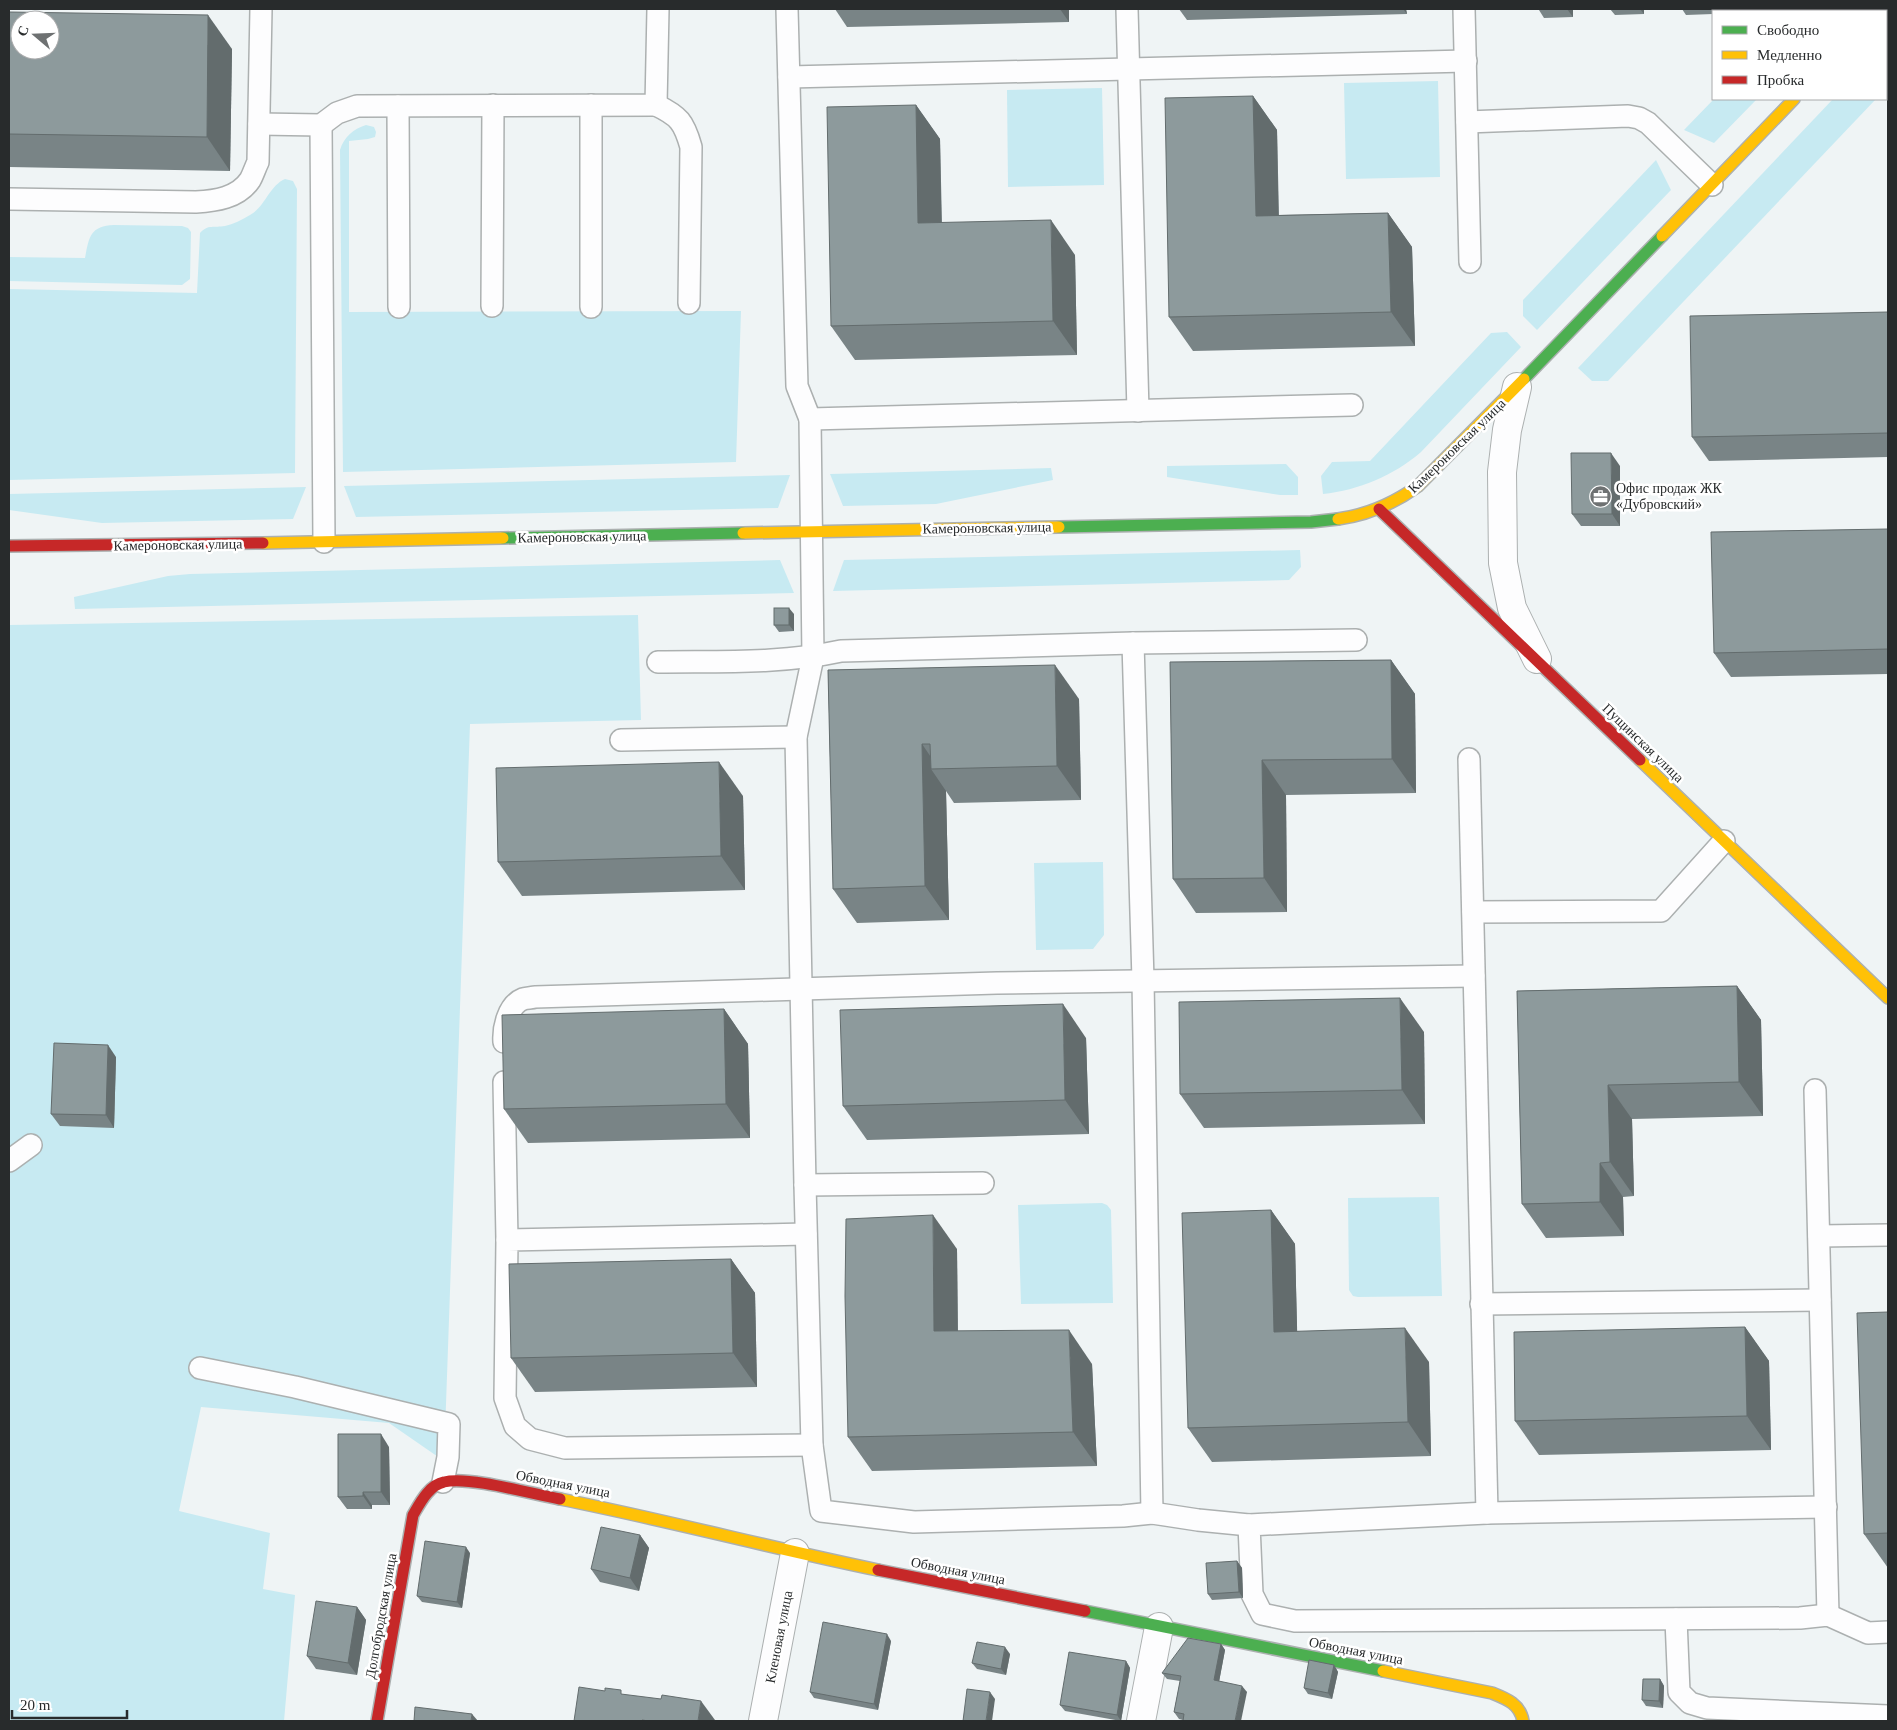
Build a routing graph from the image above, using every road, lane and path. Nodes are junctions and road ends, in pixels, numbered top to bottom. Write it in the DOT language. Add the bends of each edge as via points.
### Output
graph roads {
  1 [pos="261,9"];
  2 [pos="658,9"];
  3 [pos="787,9"];
  4 [pos="1127,9"];
  5 [pos="1464,9"];
  6 [pos="1466,61"];
  7 [pos="1128,68"];
  8 [pos="789,77"];
  9 [pos="1793,100"];
  10 [pos="493,104"];
  11 [pos="590,105"];
  12 [pos="656,105"];
  13 [pos="398,106"];
  14 [pos="1467,122"];
  15 [pos="259,124"];
  16 [pos="321,125"];
  17 [pos="1712,184"];
  18 [pos="9,199"];
  19 [pos="1470,262"];
  20 [pos="689,303"];
  21 [pos="492,306"];
  22 [pos="399,307"];
  23 [pos="591,307"];
  24 [pos="1518,387"];
  25 [pos="1352,405"];
  26 [pos="1138,411"];
  27 [pos="810,419"];
  28 [pos="1379,509"];
  29 [pos="811,532"];
  30 [pos="324,542"];
  31 [pos="9,546"];
  32 [pos="1356,640"];
  33 [pos="1133,643"];
  34 [pos="813,657"];
  35 [pos="658,662"];
  36 [pos="1540,665"];
  37 [pos="796,737"];
  38 [pos="620,740"];
  39 [pos="1469,759"];
  40 [pos="1724,841"];
  41 [pos="1473,912"];
  42 [pos="1474,976"];
  43 [pos="1143,980"];
  44 [pos="802,988"];
  45 [pos="1888,998"];
  46 [pos="1815,1090"];
  47 [pos="31,1146"];
  48 [pos="9,1161"];
  49 [pos="982,1183"];
  50 [pos="805,1185"];
  51 [pos="806,1234"];
  52 [pos="1888,1235"];
  53 [pos="1819,1236"];
  54 [pos="507,1240"];
  55 [pos="1820,1300"];
  56 [pos="1481,1304"];
  57 [pos="200,1368"];
  58 [pos="812,1444"];
  59 [pos="443,1482"];
  60 [pos="1826,1507"];
  61 [pos="1152,1513"];
  62 [pos="1487,1513"];
  63 [pos="1250,1525"];
  64 [pos="795,1553"];
  65 [pos="1828,1615"];
  66 [pos="1676,1619"];
  67 [pos="1160,1627"];
  68 [pos="1888,1632"];
  69 [pos="1888,1716"];
  70 [pos="378,1721"];
  71 [pos="763,1721"];
  72 [pos="1141,1721"];
  73 [pos="1523,1721"];
  1 -- 15 [label="lane"];
  2 -- 12 [label="lane"];
  3 -- 8 [label="lane"];
  4 -- 7 [label="lane"];
  5 -- 6 [label="lane"];
  6 -- 7 [label="lane"];
  6 -- 14 [label="lane"];
  7 -- 8 [label="lane"];
  7 -- 26 [label="lane"];
  8 -- 27 [label="lane" via="797,386"];
  9 -- 17 [label="street, Камероновская улица"];
  10 -- 11 [label="lane"];
  10 -- 13 [label="lane"];
  10 -- 21 [label="lane"];
  11 -- 12 [label="lane"];
  11 -- 23 [label="lane"];
  12 -- 20 [label="lane" via="674,114 686,129 691,146"];
  13 -- 16 [label="lane" via="357,106 338,113"];
  13 -- 22 [label="lane"];
  14 -- 17 [label="lane" via="1639,118"];
  14 -- 19 [label="lane"];
  15 -- 16 [label="lane"];
  15 -- 18 [label="lane" via="258,162 249,181 234,194 217,201"];
  16 -- 30 [label="lane"];
  17 -- 24 [label="street, Камероновская улица"];
  24 -- 28 [label="street, Камероновская улица" via="1418,486 1400,500"];
  24 -- 36 [label="street" via="1507,430 1502,472 1503,563 1512,608"];
  25 -- 26 [label="lane"];
  26 -- 27 [label="lane"];
  27 -- 29 [label="lane"];
  28 -- 29 [label="street, Камероновская улица" via="1346,518 1311,522"];
  28 -- 36 [label="street, Пущинская улица"];
  29 -- 30 [label="street, Камероновская улица"];
  29 -- 34 [label="lane"];
  30 -- 31 [label="street, Камероновская улица"];
  32 -- 33 [label="lane"];
  33 -- 34 [label="lane" via="841,651"];
  33 -- 43 [label="lane"];
  34 -- 35 [label="lane"];
  34 -- 37 [label="lane"];
  36 -- 40 [label="street, Пущинская улица"];
  37 -- 38 [label="lane"];
  37 -- 44 [label="lane"];
  39 -- 41 [label="lane"];
  40 -- 41 [label="lane" via="1660,910"];
  40 -- 45 [label="street, Пущинская улица"];
  41 -- 42 [label="lane"];
  42 -- 43 [label="lane"];
  42 -- 56 [label="lane"];
  43 -- 44 [label="lane"];
  43 -- 61 [label="lane"];
  44 -- 50 [label="lane"];
  44 -- 54 [label="lane" via="522,999 508,1016 504,1033"];
  46 -- 53 [label="lane"];
  47 -- 48 [label="lane"];
  49 -- 50 [label="lane"];
  50 -- 51 [label="lane"];
  51 -- 54 [label="lane"];
  51 -- 58 [label="lane"];
  52 -- 53 [label="lane"];
  53 -- 55 [label="lane"];
  54 -- 58 [label="lane" via="505,1398 515,1426 530,1439 565,1448"];
  55 -- 56 [label="lane"];
  55 -- 60 [label="lane"];
  56 -- 62 [label="lane"];
  57 -- 59 [label="lane" via="450,1424"];
  58 -- 61 [label="lane" via="821,1510 914,1522"];
  59 -- 64 [label="street, Обводная улица" via="467,1480 490,1484 627,1512"];
  59 -- 70 [label="street, Долгобродская улица" via="426,1494 413,1515"];
  60 -- 62 [label="lane"];
  60 -- 65 [label="lane"];
  61 -- 63 [label="lane"];
  62 -- 63 [label="lane"];
  63 -- 66 [label="lane" via="1252,1594 1262,1614 1295,1621"];
  64 -- 67 [label="street, Обводная улица"];
  64 -- 71 [label="street, Кленовая улица"];
  65 -- 66 [label="lane"];
  65 -- 68 [label="lane" via="1868,1633"];
  66 -- 69 [label="lane" via="1679,1692 1690,1703 1707,1708"];
  67 -- 72 [label="street"];
  67 -- 73 [label="street, Обводная улица" via="1492,1693 1513,1701 1521,1710"];
}
